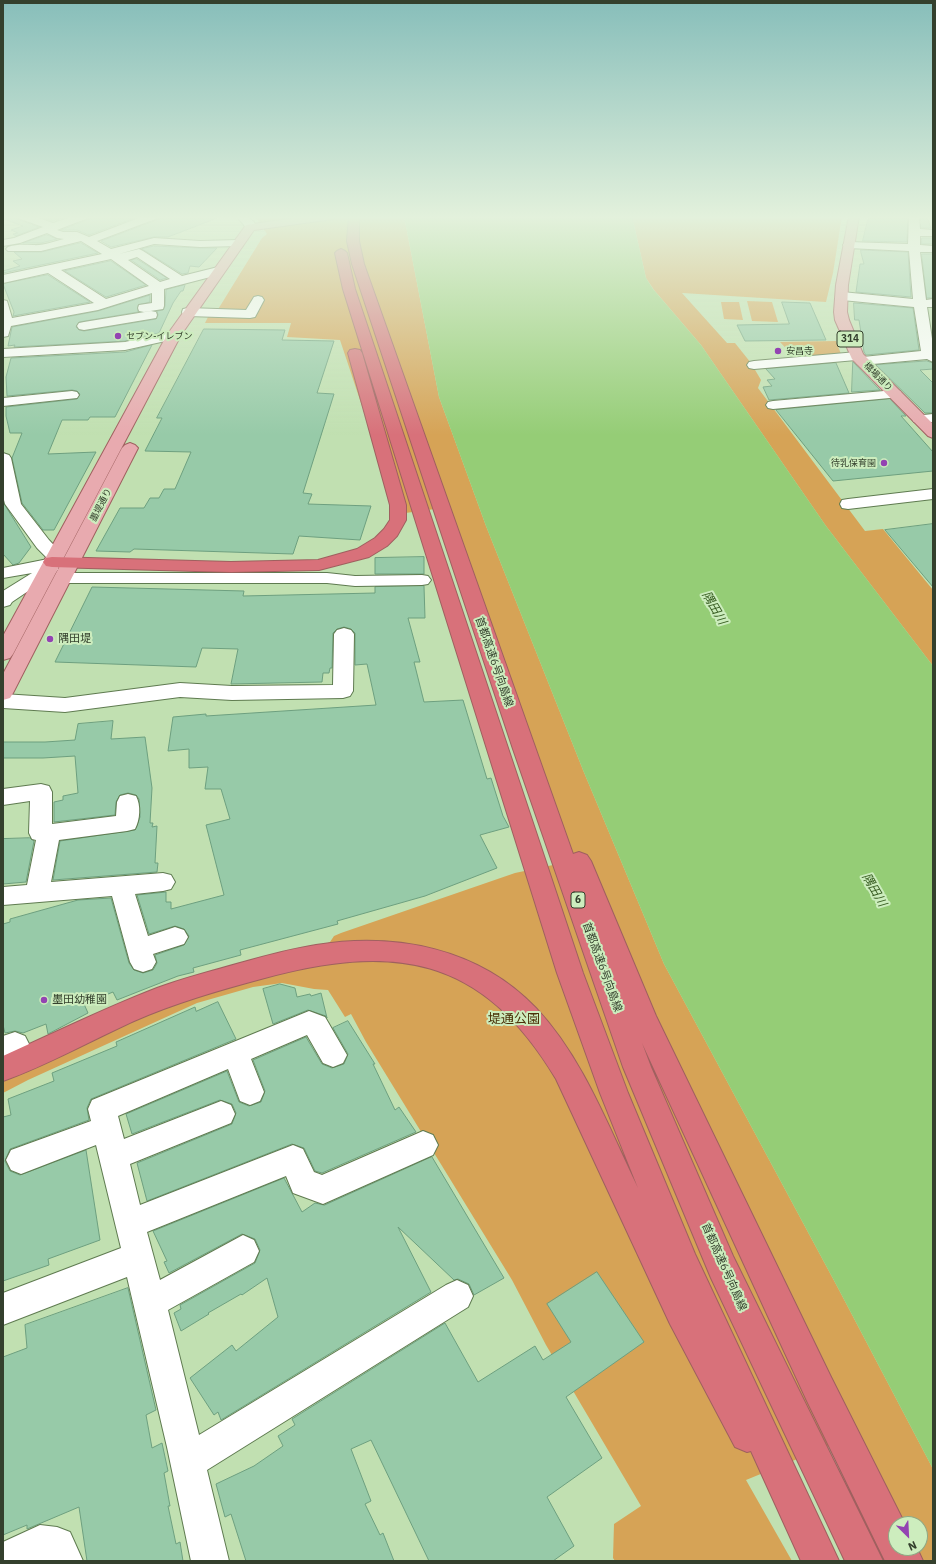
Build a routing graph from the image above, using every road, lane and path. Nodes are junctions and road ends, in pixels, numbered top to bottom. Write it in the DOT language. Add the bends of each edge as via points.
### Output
graph roads {
  1 [pos="84,289"];
  2 [pos="152,289"];
  3 [pos="158,289"];
  4 [pos="205,289"];
  5 [pos="341,289"];
  6 [pos="349,289"];
  7 [pos="366,289"];
  8 [pos="375,289"];
  9 [pos="843,289"];
  10 [pos="924,289"];
  11 [pos="842,296"];
  12 [pos="254,300"];
  13 [pos="927,303"];
  14 [pos="3,304"];
  15 [pos="104,304"];
  16 [pos="187,313"];
  17 [pos="4,328"];
  18 [pos="174,335"];
  19 [pos="100,348"];
  20 [pos="3,353"];
  21 [pos="932,355"];
  22 [pos="859,358"];
  23 [pos="754,365"];
  24 [pos="895,394"];
  25 [pos="72,395"];
  26 [pos="3,402"];
  27 [pos="773,405"];
  28 [pos="926,418"];
  29 [pos="933,433"];
  30 [pos="4,468"];
  31 [pos="933,494"];
  32 [pos="848,504"];
  33 [pos="458,558"];
  34 [pos="57,565"];
  35 [pos="6,569"];
  36 [pos="422,580"];
  37 [pos="4,599"];
  38 [pos="344,634"];
  39 [pos="3,654"];
  40 [pos="3,693"];
  41 [pos="3,701"];
  42 [pos="524,749"];
  43 [pos="3,797"];
  44 [pos="128,802"];
  45 [pos="49,832"];
  46 [pos="163,882"];
  47 [pos="121,886"];
  48 [pos="36,894"];
  49 [pos="3,896"];
  50 [pos="175,937"];
  51 [pos="7,1054"];
  52 [pos="236,1054"];
  53 [pos="333,1055"];
  54 [pos="250,1092"];
  55 [pos="221,1114"];
  56 [pos="110,1142"];
  57 [pos="422,1145"];
  58 [pos="21,1160"];
  59 [pos="130,1224"];
  60 [pos="243,1251"];
  61 [pos="138,1258"];
  62 [pos="457,1296"];
  63 [pos="149,1303"];
  64 [pos="3,1309"];
  65 [pos="189,1461"];
  66 [pos="888,1528"];
  67 [pos="3,1561"];
  68 [pos="64,1561"];
  69 [pos="210,1561"];
  70 [pos="816,1561"];
  71 [pos="820,1561"];
  72 [pos="864,1561"];
  1 -- 15 [label="street"];
  2 -- 15 [label="street"];
  3 -- 19 [label="street" via="158,306 147,312 90,325"];
  4 -- 16 [label="main road, 墨堤通り"];
  5 -- 34 [label="highway" via="351,337 398,505 398,520 381,542 363,553 319,565"];
  6 -- 71 [label="highway, 首都高速6号向島線" via="570,973 614,1093 684,1265"];
  7 -- 33 [label="highway, 首都高速6号向島線 / 6"];
  8 -- 33 [label="highway" via="412,388 449,511"];
  9 -- 11 [label="main road, 橋場通り / 314"];
  10 -- 13 [label="street"];
  11 -- 13 [label="street"];
  11 -- 22 [label="main road, 橋場通り / 314" via="840,315"];
  12 -- 16 [label="street" via="250,314"];
  13 -- 21 [label="street"];
  14 -- 17 [label="street" via="6,316"];
  15 -- 17 [label="street"];
  16 -- 18 [label="main road, 墨堤通り"];
  16 -- 34 [label="main road, 墨堤通り" via="188,334"];
  18 -- 19 [label="street" via="125,346"];
  18 -- 34 [label="main road, 墨堤通り"];
  19 -- 20 [label="street"];
  21 -- 22 [label="street"];
  22 -- 23 [label="street"];
  22 -- 24 [label="main road, 橋場通り / 314"];
  24 -- 27 [label="street" via="805,405"];
  24 -- 28 [label="main road, 橋場通り / 314"];
  25 -- 26 [label="street"];
  28 -- 29 [label="main road, 橋場通り / 314"];
  30 -- 34 [label="street" via="13,504"];
  31 -- 32 [label="street"];
  33 -- 42 [label="highway, 首都高速6号向島線 / 6"];
  34 -- 35 [label="street"];
  34 -- 36 [label="street" via="355,581"];
  34 -- 37 [label="street"];
  34 -- 39 [label="main road, 墨堤通り"];
  34 -- 40 [label="main road, 墨堤通り"];
  38 -- 41 [label="street" via="343,691 232,693 180,690 65,706"];
  42 -- 66 [label="highway" via="548,781 643,1016 811,1372"];
  42 -- 72 [label="highway, 首都高速6号向島線 / 6" via="637,1067 722,1267"];
  43 -- 45 [label="street" via="41,792 40,833"];
  44 -- 45 [label="street" via="127,823"];
  45 -- 48 [label="street"];
  46 -- 47 [label="street"];
  47 -- 48 [label="street"];
  47 -- 50 [label="street" via="141,955"];
  48 -- 49 [label="street"];
  51 -- 70 [label="highway" via="90,1029 168,996 280,963 322,954 392,951 426,956 486,981 528,1017 558,1055 680,1313"];
  52 -- 53 [label="street" via="309,1022 316,1025"];
  52 -- 54 [label="street"];
  52 -- 56 [label="street" via="102,1109"];
  55 -- 56 [label="street"];
  56 -- 58 [label="street"];
  56 -- 59 [label="street"];
  57 -- 59 [label="street" via="324,1190 304,1183 293,1159"];
  59 -- 61 [label="street"];
  60 -- 63 [label="street"];
  61 -- 63 [label="street"];
  61 -- 64 [label="street"];
  62 -- 65 [label="street"];
  63 -- 65 [label="street"];
  65 -- 69 [label="street"];
  67 -- 68 [label="street" via="40,1543 57,1545"];
}
